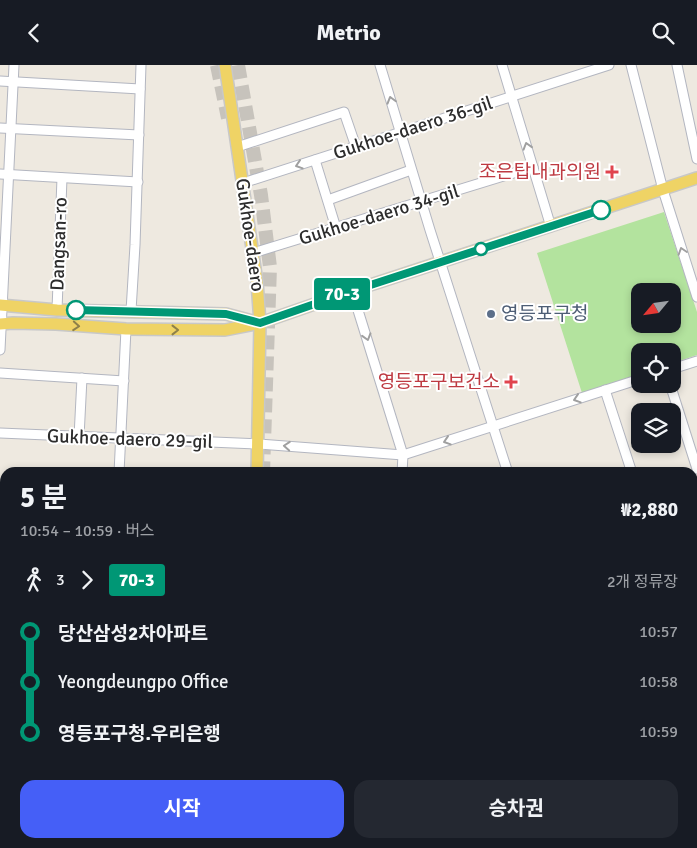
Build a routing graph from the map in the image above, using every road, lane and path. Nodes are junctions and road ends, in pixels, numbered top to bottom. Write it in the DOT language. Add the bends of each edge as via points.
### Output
graph roads {
  1 [pos="14,65"];
  2 [pos="141,65"];
  3 [pos="225,65"];
  4 [pos="380,65"];
  5 [pos="502,65"];
  6 [pos="609,65"];
  7 [pos="631,65"];
  8 [pos="677,65"];
  9 [pos="0,81"];
  10 [pos="14,82"];
  11 [pos="140,89"];
  12 [pos="512,97"];
  13 [pos="0,128"];
  14 [pos="11,129"];
  15 [pos="400,133"];
  16 [pos="139,135"];
  17 [pos="237,147"];
  18 [pos="356,147"];
  19 [pos="697,159"];
  20 [pos="315,160"];
  21 [pos="533,167"];
  22 [pos="411,170"];
  23 [pos="4,175"];
  24 [pos="62,178"];
  25 [pos="697,178"];
  26 [pos="138,182"];
  27 [pos="243,183"];
  28 [pos="663,190"];
  29 [pos="328,200"];
  30 [pos="421,202"];
  31 [pos="550,227"];
  32 [pos="336,228"];
  33 [pos="254,253"];
  34 [pos="2,256"];
  35 [pos="441,262"];
  36 [pos="695,287"];
  37 [pos="352,291"];
  38 [pos="697,297"];
  39 [pos="1,306"];
  40 [pos="61,310"];
  41 [pos="131,311"];
  42 [pos="260,323"];
  43 [pos="0,324"];
  44 [pos="52,324"];
  45 [pos="126,329"];
  46 [pos="0,350"];
  47 [pos="697,361"];
  48 [pos="681,366"];
  49 [pos="0,373"];
  50 [pos="82,378"];
  51 [pos="124,381"];
  52 [pos="631,382"];
  53 [pos="605,391"];
  54 [pos="673,393"];
  55 [pos="493,426"];
  56 [pos="0,433"];
  57 [pos="79,437"];
  58 [pos="121,438"];
  59 [pos="259,444"];
  60 [pos="403,455"];
  61 [pos="119,467"];
  62 [pos="257,467"];
  63 [pos="402,467"];
  64 [pos="505,467"];
  65 [pos="630,467"];
  66 [pos="696,467"];
  1 -- 10 [label="street"];
  2 -- 11 [label="street"];
  3 -- 17 [label="main road, Gukhoe-daero"];
  15 -- 4 [label="street, one-way"];
  5 -- 12 [label="street"];
  6 -- 12 [label="street, Gukhoe-daero 36-gil"];
  7 -- 28 [label="street"];
  8 -- 19 [label="street"];
  9 -- 10 [label="street"];
  10 -- 11 [label="street"];
  10 -- 14 [label="street"];
  11 -- 16 [label="street"];
  12 -- 15 [label="street, Gukhoe-daero 36-gil"];
  21 -- 12 [label="street, one-way"];
  13 -- 14 [label="street"];
  14 -- 16 [label="street"];
  14 -- 23 [label="street"];
  15 -- 18 [label="street, Gukhoe-daero 36-gil"];
  15 -- 22 [label="street"];
  16 -- 26 [label="street"];
  17 -- 18 [label="street" via="344,112"];
  17 -- 27 [label="main road, Gukhoe-daero"];
  18 -- 20 [label="street, Gukhoe-daero 36-gil"];
  20 -- 27 [label="street, Gukhoe-daero 36-gil, one-way"];
  20 -- 29 [label="street, Gukhoe-daero 36-gil"];
  21 -- 30 [label="street, Gukhoe-daero 34-gil"];
  21 -- 31 [label="street"];
  22 -- 29 [label="street"];
  22 -- 30 [label="street"];
  23 -- 24 [label="street"];
  23 -- 34 [label="street"];
  24 -- 26 [label="street"];
  24 -- 40 [label="street, Dangsan-ro"];
  25 -- 28 [label="main road"];
  26 -- 41 [label="street"];
  27 -- 33 [label="main road, Gukhoe-daero"];
  28 -- 31 [label="main road"];
  36 -- 28 [label="street, one-way"];
  29 -- 32 [label="street, Gukhoe-daero 36-gil"];
  30 -- 32 [label="street, Gukhoe-daero 34-gil"];
  30 -- 35 [label="street"];
  31 -- 35 [label="main road"];
  32 -- 33 [label="street, Gukhoe-daero 34-gil"];
  33 -- 42 [label="main road, Gukhoe-daero"];
  34 -- 39 [label="street"];
  35 -- 37 [label="main road"];
  35 -- 55 [label="street"];
  36 -- 38 [label="street"];
  37 -- 42 [label="main road"];
  37 -- 60 [label="street, one-way"];
  39 -- 40 [label="main road, Dangsan-ro"];
  39 -- 43 [label="street"];
  40 -- 41 [label="main road, Dangsan-ro"];
  40 -- 44 [label="main road" via="43,315 42,319"];
  41 -- 42 [label="main road, Dangsan-ro" via="226,314"];
  45 -- 42 [label="main road, one-way" via="225,330"];
  42 -- 59 [label="main road, Gukhoe-daero"];
  43 -- 44 [label="main road"];
  43 -- 46 [label="street"];
  44 -- 45 [label="main road, one-way"];
  45 -- 51 [label="street"];
  47 -- 48 [label="street"];
  49 -- 50 [label="street"];
  50 -- 51 [label="street"];
  50 -- 57 [label="street"];
  51 -- 58 [label="street"];
  52 -- 53 [label="street"];
  53 -- 55 [label="street, one-way"];
  53 -- 65 [label="street"];
  54 -- 66 [label="street"];
  55 -- 60 [label="street, one-way"];
  55 -- 64 [label="street"];
  56 -- 57 [label="street, Gukhoe-daero 29-gil"];
  57 -- 58 [label="street, Gukhoe-daero 29-gil"];
  58 -- 59 [label="street, Gukhoe-daero 29-gil"];
  58 -- 61 [label="street"];
  60 -- 59 [label="street, Gukhoe-daero 29-gil, one-way"];
  59 -- 62 [label="main road, Gukhoe-daero"];
  60 -- 63 [label="street"];
}
